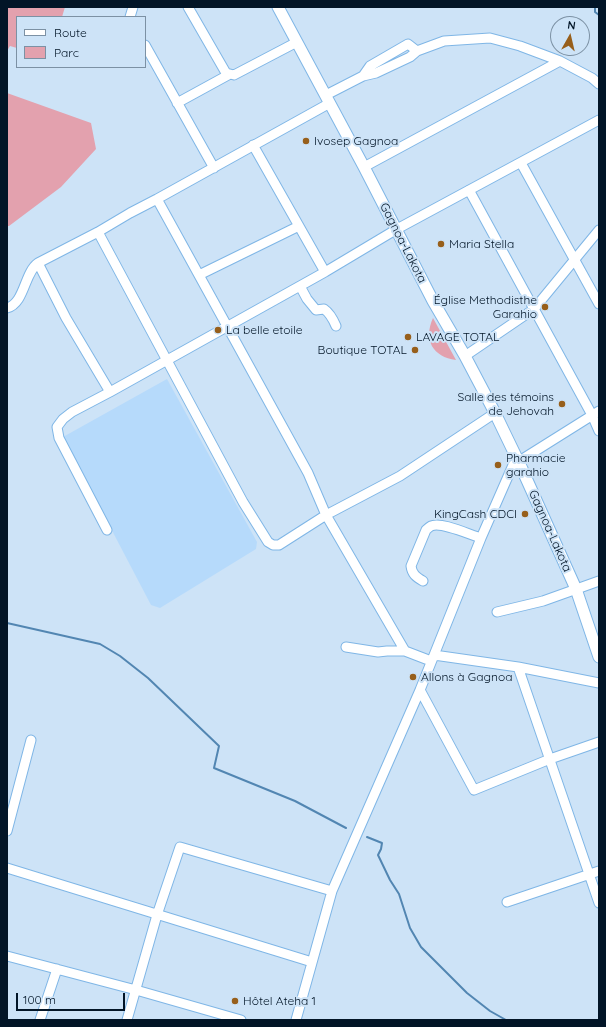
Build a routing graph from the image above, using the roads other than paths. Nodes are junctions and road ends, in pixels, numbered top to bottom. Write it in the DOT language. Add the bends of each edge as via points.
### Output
graph roads {
  1 [pos="188,7"];
  2 [pos="278,7"];
  3 [pos="297,42"];
  4 [pos="146,47"];
  5 [pos="560,61"];
  6 [pos="230,74"];
  7 [pos="599,84"];
  8 [pos="328,99"];
  9 [pos="177,103"];
  10 [pos="599,120"];
  11 [pos="254,145"];
  12 [pos="521,163"];
  13 [pos="364,166"];
  14 [pos="214,168"];
  15 [pos="469,190"];
  16 [pos="157,199"];
  17 [pos="299,226"];
  18 [pos="397,229"];
  19 [pos="599,230"];
  20 [pos="98,232"];
  21 [pos="574,261"];
  22 [pos="38,262"];
  23 [pos="325,272"];
  24 [pos="199,275"];
  25 [pos="300,286"];
  26 [pos="599,304"];
  27 [pos="7,308"];
  28 [pos="534,309"];
  29 [pos="336,326"];
  30 [pos="227,327"];
  31 [pos="465,356"];
  32 [pos="168,360"];
  33 [pos="110,392"];
  34 [pos="495,413"];
  35 [pos="595,413"];
  36 [pos="599,431"];
  37 [pos="518,461"];
  38 [pos="326,515"];
  39 [pos="107,530"];
  40 [pos="481,538"];
  41 [pos="423,581"];
  42 [pos="599,581"];
  43 [pos="576,589"];
  44 [pos="497,612"];
  45 [pos="346,648"];
  46 [pos="405,651"];
  47 [pos="599,657"];
  48 [pos="433,658"];
  49 [pos="518,667"];
  50 [pos="599,683"];
  51 [pos="420,690"];
  52 [pos="31,740"];
  53 [pos="599,742"];
  54 [pos="550,759"];
  55 [pos="7,831"];
  56 [pos="7,868"];
  57 [pos="599,871"];
  58 [pos="589,874"];
  59 [pos="332,890"];
  60 [pos="507,902"];
  61 [pos="599,903"];
  62 [pos="157,915"];
  63 [pos="7,956"];
  64 [pos="312,962"];
  65 [pos="57,969"];
  66 [pos="136,990"];
  67 [pos="216,1016"];
  68 [pos="40,1020"];
  69 [pos="127,1020"];
  70 [pos="241,1020"];
  71 [pos="296,1020"];
  1 -- 6 [label="street" via="226,73"];
  2 -- 3 [label="main road, Gagnoa-Lakota"];
  3 -- 6 [label="street" via="234,75"];
  3 -- 8 [label="main road, Gagnoa-Lakota"];
  4 -- 9 [label="street"];
  5 -- 7 [label="street"];
  5 -- 8 [label="street" via="490,38 444,41 417,51 376,73 363,76"];
  5 -- 13 [label="street"];
  6 -- 9 [label="street"];
  8 -- 11 [label="street"];
  8 -- 13 [label="main road, Gagnoa-Lakota"];
  9 -- 14 [label="street"];
  10 -- 12 [label="street"];
  11 -- 14 [label="street"];
  11 -- 17 [label="street"];
  12 -- 15 [label="street"];
  12 -- 21 [label="street"];
  13 -- 18 [label="main road, Gagnoa-Lakota"];
  14 -- 16 [label="street"];
  15 -- 18 [label="street"];
  15 -- 28 [label="street"];
  16 -- 20 [label="street"];
  16 -- 24 [label="street"];
  17 -- 23 [label="street"];
  17 -- 24 [label="street"];
  18 -- 23 [label="street"];
  18 -- 31 [label="main road, Gagnoa-Lakota" via="433,301"];
  19 -- 21 [label="street"];
  20 -- 22 [label="street"];
  20 -- 32 [label="street"];
  21 -- 26 [label="street"];
  21 -- 28 [label="street"];
  22 -- 27 [label="street" via="32,267 21,294 14,304"];
  22 -- 33 [label="street" via="66,318"];
  23 -- 25 [label="street"];
  24 -- 30 [label="street"];
  25 -- 29 [label="street" via="310,304 316,310 326,310"];
  25 -- 30 [label="street"];
  28 -- 31 [label="street"];
  28 -- 35 [label="street"];
  30 -- 32 [label="street"];
  30 -- 38 [label="street" via="308,472"];
  31 -- 34 [label="main road, Gagnoa-Lakota"];
  32 -- 33 [label="street"];
  32 -- 38 [label="street" via="243,502 268,542 279,545"];
  33 -- 39 [label="street" via="72,412 57,427 59,438"];
  34 -- 37 [label="main road, Gagnoa-Lakota"];
  34 -- 38 [label="street" via="400,476"];
  35 -- 36 [label="street"];
  35 -- 37 [label="street"];
  37 -- 40 [label="street" via="513,465"];
  37 -- 43 [label="main road, Gagnoa-Lakota"];
  38 -- 46 [label="street"];
  40 -- 41 [label="street" via="445,526 430,526 411,566 415,576"];
  40 -- 48 [label="street"];
  42 -- 43 [label="street"];
  43 -- 44 [label="street" via="543,601"];
  43 -- 47 [label="main road, Gagnoa-Lakota"];
  45 -- 46 [label="street" via="378,652"];
  46 -- 48 [label="street"];
  48 -- 49 [label="street"];
  48 -- 51 [label="street"];
  49 -- 50 [label="street"];
  49 -- 54 [label="street"];
  51 -- 54 [label="street" via="474,790"];
  51 -- 59 [label="street"];
  52 -- 55 [label="street"];
  53 -- 54 [label="street"];
  54 -- 58 [label="street"];
  56 -- 62 [label="street"];
  57 -- 58 [label="street"];
  58 -- 60 [label="street"];
  58 -- 61 [label="street"];
  59 -- 62 [label="street" via="180,847"];
  59 -- 64 [label="street"];
  62 -- 64 [label="street"];
  62 -- 66 [label="street"];
  63 -- 65 [label="street"];
  64 -- 71 [label="street"];
  65 -- 66 [label="street"];
  65 -- 68 [label="street"];
  66 -- 67 [label="street"];
  66 -- 69 [label="street"];
  67 -- 70 [label="street"];
}
